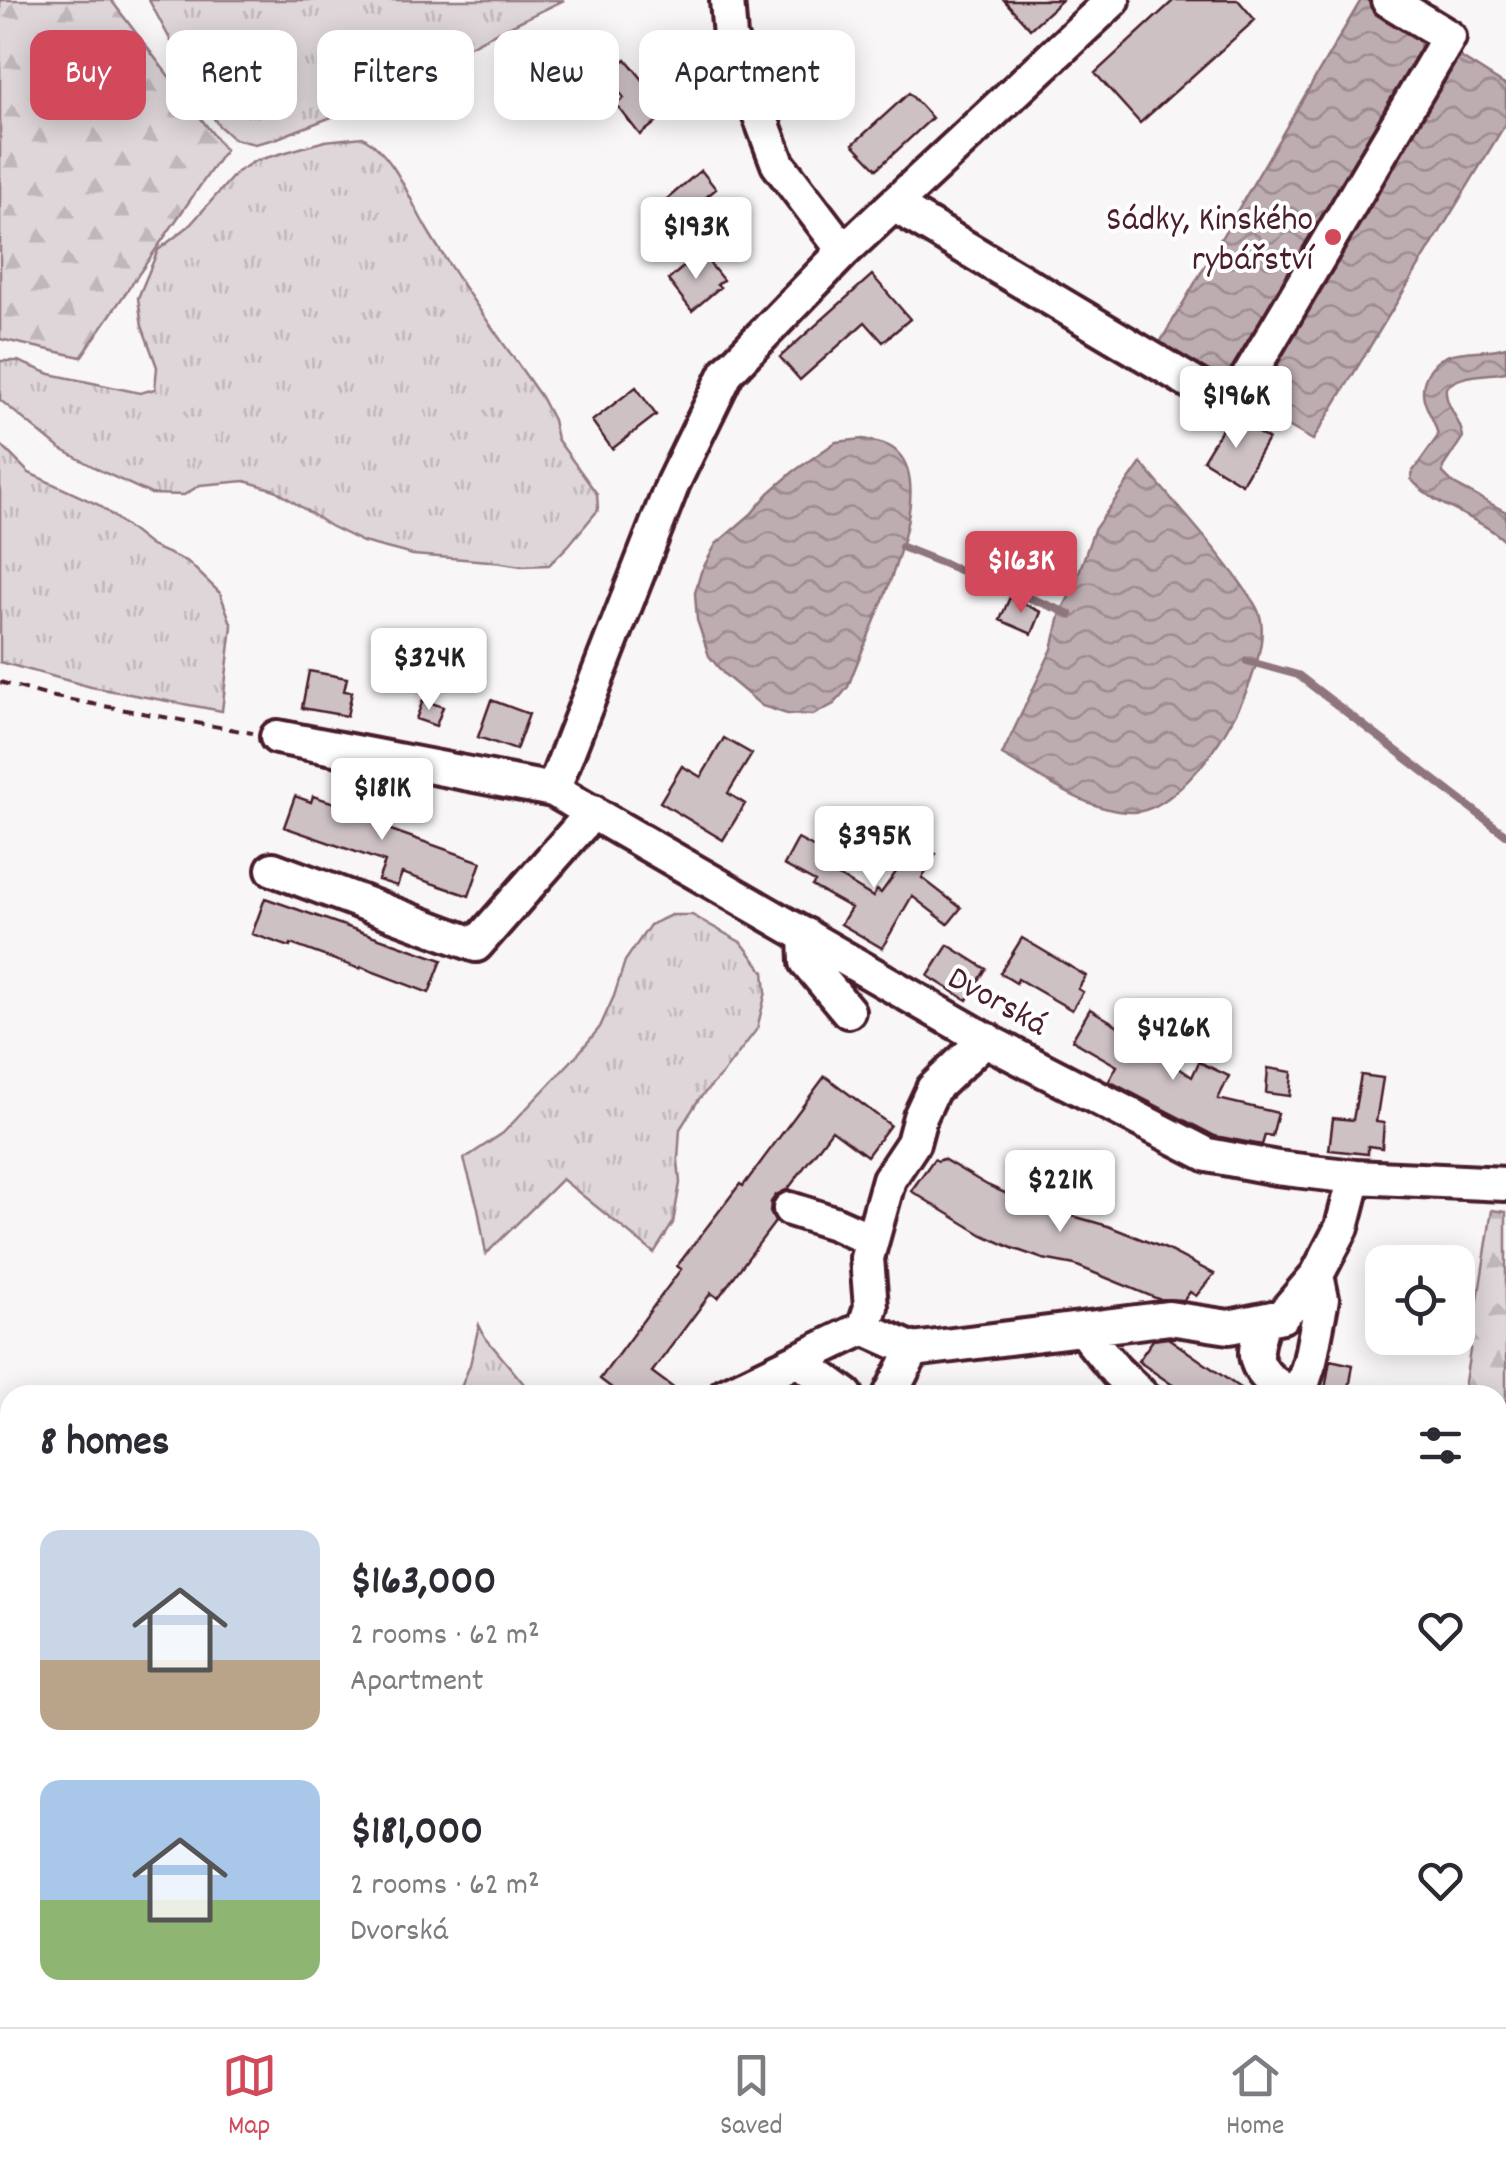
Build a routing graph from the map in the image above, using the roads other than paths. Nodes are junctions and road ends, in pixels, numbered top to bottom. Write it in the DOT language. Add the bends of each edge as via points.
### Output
graph roads {
  1 [pos="727,0"];
  2 [pos="1113,0"];
  3 [pos="1388,0"];
  4 [pos="885,214"];
  5 [pos="844,251"];
  6 [pos="277,737"];
  7 [pos="553,790"];
  8 [pos="593,812"];
  9 [pos="273,869"];
  10 [pos="806,935"];
  11 [pos="848,1011"];
  12 [pos="988,1040"];
  13 [pos="1355,1178"];
  14 [pos="1502,1184"];
  15 [pos="790,1208"];
  16 [pos="872,1240"];
  17 [pos="1317,1275"];
  18 [pos="1263,1320"];
  19 [pos="864,1328"];
  20 [pos="1082,1329"];
  21 [pos="912,1350"];
  22 [pos="798,1360"];
  23 [pos="746,1385"];
  24 [pos="832,1385"];
  25 [pos="895,1385"];
  26 [pos="1131,1385"];
  27 [pos="1277,1385"];
  28 [pos="1302,1385"];
  1 -- 5 [label="street" via="730,37 778,164"];
  2 -- 4 [label="street"];
  3 -- 4 [label="street" via="1449,37 1231,406"];
  4 -- 5 [label="street"];
  5 -- 7 [label="street" via="727,372 673,483"];
  6 -- 7 [label="street, Dvorská"];
  7 -- 8 [label="street, Dvorská"];
  8 -- 9 [label="street" via="476,945"];
  8 -- 10 [label="street, Dvorská"];
  10 -- 11 [label="street" via="807,962"];
  10 -- 12 [label="street, Dvorská"];
  12 -- 13 [label="street, Dvorská" via="1208,1155"];
  12 -- 16 [label="street" via="933,1090 913,1142 889,1179"];
  13 -- 14 [label="street, Dvorská"];
  13 -- 17 [label="street" via="1342,1227"];
  15 -- 16 [label="street"];
  16 -- 19 [label="street" via="871,1307"];
  17 -- 18 [label="street" via="1282,1316"];
  17 -- 28 [label="street" via="1322,1299"];
  18 -- 20 [label="street" via="1230,1327 1169,1318"];
  18 -- 27 [label="street" via="1256,1356"];
  19 -- 21 [label="street"];
  19 -- 22 [label="street"];
  20 -- 21 [label="street"];
  20 -- 26 [label="street"];
  21 -- 25 [label="street"];
  22 -- 23 [label="street"];
  22 -- 24 [label="street"];
}
